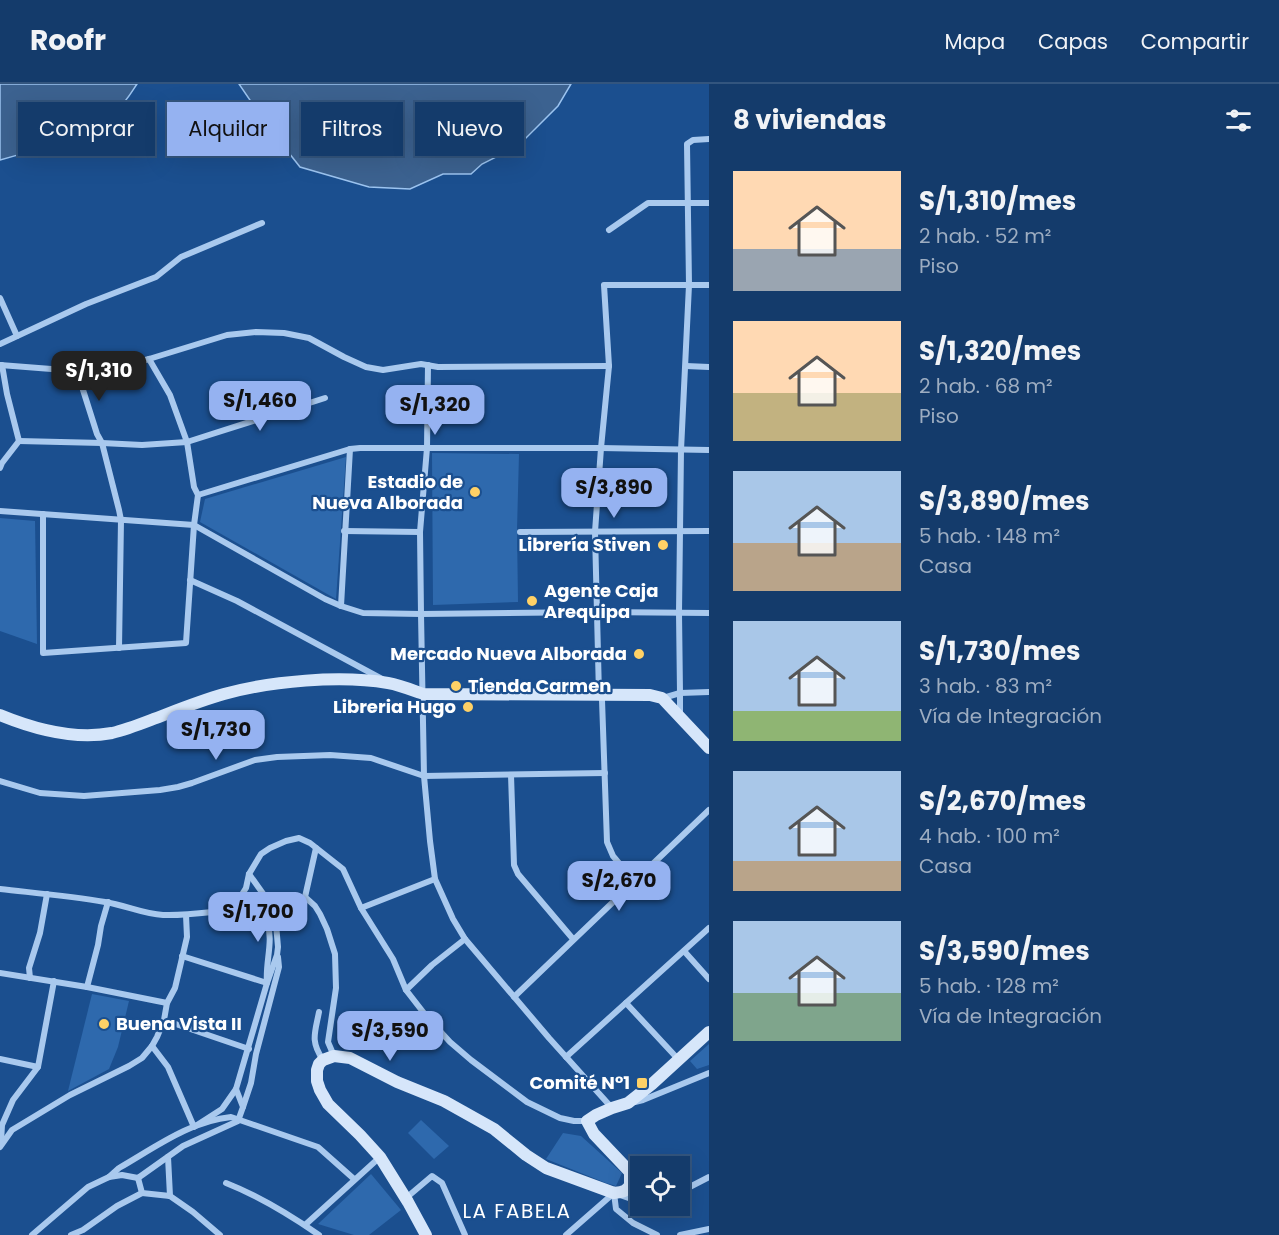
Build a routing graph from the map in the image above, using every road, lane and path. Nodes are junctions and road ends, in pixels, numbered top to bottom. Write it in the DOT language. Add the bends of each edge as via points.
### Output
graph roads {
  1 [pos="709,139"];
  2 [pos="687,203"];
  3 [pos="709,203"];
  4 [pos="262,223"];
  5 [pos="609,230"];
  6 [pos="689,285"];
  7 [pos="709,285"];
  8 [pos="0,298"];
  9 [pos="17,336"];
  10 [pos="0,344"];
  11 [pos="149,359"];
  12 [pos="1,365"];
  13 [pos="428,365"];
  14 [pos="609,366"];
  15 [pos="686,366"];
  16 [pos="709,367"];
  17 [pos="77,371"];
  18 [pos="326,398"];
  19 [pos="20,441"];
  20 [pos="187,442"];
  21 [pos="102,443"];
  22 [pos="427,448"];
  23 [pos="601,448"];
  24 [pos="350,449"];
  25 [pos="681,450"];
  26 [pos="709,450"];
  27 [pos="0,468"];
  28 [pos="198,495"];
  29 [pos="0,511"];
  30 [pos="43,514"];
  31 [pos="121,520"];
  32 [pos="194,525"];
  33 [pos="344,531"];
  34 [pos="680,531"];
  35 [pos="709,531"];
  36 [pos="420,532"];
  37 [pos="520,532"];
  38 [pos="595,532"];
  39 [pos="190,580"];
  40 [pos="341,606"];
  41 [pos="597,612"];
  42 [pos="679,613"];
  43 [pos="709,613"];
  44 [pos="421,614"];
  45 [pos="119,648"];
  46 [pos="390,684"];
  47 [pos="680,693"];
  48 [pos="709,693"];
  49 [pos="423,694"];
  50 [pos="599,695"];
  51 [pos="662,699"];
  52 [pos="0,716"];
  53 [pos="680,716"];
  54 [pos="709,748"];
  55 [pos="605,773"];
  56 [pos="511,775"];
  57 [pos="424,776"];
  58 [pos="0,781"];
  59 [pos="709,810"];
  60 [pos="316,848"];
  61 [pos="249,874"];
  62 [pos="435,879"];
  63 [pos="634,881"];
  64 [pos="0,889"];
  65 [pos="47,894"];
  66 [pos="108,902"];
  67 [pos="362,908"];
  68 [pos="232,910"];
  69 [pos="186,915"];
  70 [pos="709,928"];
  71 [pos="465,939"];
  72 [pos="573,939"];
  73 [pos="684,951"];
  74 [pos="278,955"];
  75 [pos="182,956"];
  76 [pos="0,973"];
  77 [pos="30,978"];
  78 [pos="709,979"];
  79 [pos="54,981"];
  80 [pos="267,983"];
  81 [pos="87,987"];
  82 [pos="406,990"];
  83 [pos="514,996"];
  84 [pos="167,1003"];
  85 [pos="626,1003"];
  86 [pos="319,1012"];
  87 [pos="164,1020"];
  88 [pos="709,1032"];
  89 [pos="152,1047"];
  90 [pos="249,1049"];
  91 [pos="566,1057"];
  92 [pos="328,1058"];
  93 [pos="0,1059"];
  94 [pos="678,1059"];
  95 [pos="38,1067"];
  96 [pos="709,1073"];
  97 [pos="236,1089"];
  98 [pos="628,1103"];
  99 [pos="243,1107"];
  100 [pos="612,1108"];
  101 [pos="238,1120"];
  102 [pos="587,1121"];
  103 [pos="194,1127"];
  104 [pos="1,1145"];
  105 [pos="168,1157"];
  106 [pos="380,1157"];
  107 [pos="630,1172"];
  108 [pos="109,1177"];
  109 [pos="709,1177"];
  110 [pos="138,1178"];
  111 [pos="354,1179"];
  112 [pos="226,1183"];
  113 [pos="630,1185"];
  114 [pos="690,1187"];
  115 [pos="142,1193"];
  116 [pos="614,1193"];
  117 [pos="170,1196"];
  118 [pos="406,1198"];
  119 [pos="630,1199"];
  120 [pos="305,1225"];
  121 [pos="709,1229"];
  122 [pos="32,1235"];
  123 [pos="71,1235"];
  124 [pos="220,1235"];
  125 [pos="319,1235"];
  126 [pos="426,1235"];
  127 [pos="465,1235"];
  128 [pos="566,1235"];
  129 [pos="657,1235"];
  130 [pos="680,1235"];
  1 -- 2 [label="street" via="687,144"];
  2 -- 3 [label="street"];
  2 -- 5 [label="street" via="648,203"];
  2 -- 6 [label="street"];
  4 -- 9 [label="street" via="182,257 156,278"];
  6 -- 7 [label="street"];
  6 -- 14 [label="street" via="604,285"];
  6 -- 15 [label="street"];
  8 -- 9 [label="street"];
  9 -- 10 [label="street"];
  11 -- 13 [label="street" via="227,335 256,332 309,338 366,367 383,370"];
  11 -- 17 [label="street"];
  11 -- 20 [label="street" via="171,395"];
  12 -- 17 [label="street"];
  12 -- 19 [label="street"];
  13 -- 14 [label="street"];
  13 -- 22 [label="street"];
  14 -- 23 [label="street"];
  15 -- 16 [label="street"];
  15 -- 25 [label="street"];
  17 -- 21 [label="street"];
  18 -- 20 [label="street"];
  19 -- 21 [label="street"];
  19 -- 27 [label="street"];
  20 -- 21 [label="street"];
  20 -- 28 [label="street"];
  21 -- 31 [label="street"];
  22 -- 23 [label="street"];
  22 -- 24 [label="street"];
  22 -- 36 [label="street"];
  23 -- 25 [label="street"];
  23 -- 38 [label="street"];
  24 -- 28 [label="street"];
  24 -- 33 [label="street"];
  25 -- 26 [label="street"];
  25 -- 34 [label="street"];
  28 -- 32 [label="street"];
  29 -- 30 [label="street"];
  30 -- 31 [label="street"];
  30 -- 45 [label="street" via="43,653"];
  31 -- 32 [label="street"];
  31 -- 45 [label="street"];
  32 -- 39 [label="street"];
  32 -- 40 [label="street"];
  33 -- 36 [label="street"];
  33 -- 40 [label="street"];
  34 -- 35 [label="street"];
  34 -- 38 [label="street"];
  34 -- 42 [label="street"];
  36 -- 44 [label="street"];
  37 -- 38 [label="street"];
  38 -- 41 [label="street"];
  39 -- 45 [label="street" via="186,642"];
  39 -- 46 [label="street" via="237,601"];
  40 -- 44 [label="street" via="363,613"];
  41 -- 42 [label="street"];
  41 -- 44 [label="street"];
  41 -- 50 [label="street"];
  42 -- 43 [label="street"];
  42 -- 47 [label="street"];
  44 -- 49 [label="street"];
  46 -- 49 [label="main road"];
  46 -- 52 [label="main road" via="340,679 266,686 226,694 109,734 47,731"];
  47 -- 48 [label="street"];
  47 -- 51 [label="street"];
  47 -- 53 [label="street"];
  49 -- 50 [label="main road"];
  49 -- 57 [label="street"];
  50 -- 51 [label="main road" via="650,695"];
  50 -- 55 [label="street"];
  51 -- 53 [label="main road"];
  53 -- 54 [label="main road"];
  55 -- 56 [label="street"];
  55 -- 63 [label="street" via="607,842"];
  56 -- 57 [label="street"];
  56 -- 72 [label="street" via="514,865"];
  57 -- 58 [label="street" via="370,758 330,755 255,760 178,787 84,796 40,793"];
  57 -- 62 [label="street"];
  59 -- 63 [label="street"];
  60 -- 61 [label="street" via="299,838 286,841 261,854"];
  60 -- 67 [label="street" via="343,869"];
  60 -- 92 [label="street" via="305,897 320,914 335,954 336,988"];
  61 -- 68 [label="street" via="246,888"];
  61 -- 74 [label="street" via="269,902 276,924"];
  62 -- 67 [label="street"];
  62 -- 71 [label="street"];
  63 -- 72 [label="street"];
  64 -- 65 [label="street"];
  65 -- 66 [label="street"];
  65 -- 77 [label="street"];
  66 -- 69 [label="street" via="147,913"];
  66 -- 81 [label="street"];
  67 -- 82 [label="street" via="393,959"];
  68 -- 69 [label="street"];
  68 -- 80 [label="street" via="267,920"];
  69 -- 75 [label="street" via="187,937"];
  70 -- 73 [label="street"];
  71 -- 82 [label="street"];
  71 -- 83 [label="street"];
  72 -- 83 [label="street"];
  73 -- 78 [label="street"];
  73 -- 85 [label="street"];
  74 -- 80 [label="street"];
  74 -- 99 [label="street" via="279,967"];
  75 -- 80 [label="street"];
  75 -- 84 [label="street" via="175,988"];
  76 -- 77 [label="street"];
  77 -- 79 [label="street"];
  79 -- 81 [label="street"];
  79 -- 95 [label="street"];
  80 -- 90 [label="street"];
  81 -- 84 [label="street"];
  82 -- 102 [label="street" via="450,1042 520,1097 560,1118"];
  83 -- 91 [label="street"];
  84 -- 87 [label="street"];
  85 -- 91 [label="street"];
  85 -- 94 [label="street"];
  86 -- 92 [label="street" via="314,1042 316,1049"];
  87 -- 89 [label="street"];
  87 -- 90 [label="street"];
  88 -- 94 [label="main road"];
  89 -- 103 [label="street" via="168,1067"];
  89 -- 104 [label="street" via="129,1066 12,1130"];
  90 -- 97 [label="street"];
  91 -- 100 [label="street"];
  92 -- 106 [label="main road" via="317,1070 317,1081 328,1104"];
  92 -- 116 [label="main road" via="351,1058 444,1101 494,1129 546,1168"];
  93 -- 95 [label="street"];
  94 -- 98 [label="main road"];
  95 -- 104 [label="street" via="13,1100 2,1125"];
  96 -- 98 [label="street"];
  97 -- 99 [label="street"];
  97 -- 103 [label="street" via="222,1109"];
  98 -- 100 [label="main road"];
  99 -- 101 [label="street"];
  100 -- 102 [label="main road"];
  101 -- 103 [label="street" via="222,1118"];
  101 -- 105 [label="street"];
  101 -- 111 [label="street" via="318,1147"];
  102 -- 107 [label="main road" via="594,1134"];
  103 -- 108 [label="street" via="118,1168"];
  105 -- 110 [label="street"];
  105 -- 117 [label="street"];
  106 -- 111 [label="street"];
  106 -- 118 [label="main road"];
  108 -- 110 [label="street"];
  108 -- 122 [label="street" via="88,1187"];
  109 -- 114 [label="street"];
  110 -- 115 [label="street"];
  111 -- 120 [label="street"];
  112 -- 120 [label="street"];
  113 -- 116 [label="main road" via="627,1190"];
  115 -- 117 [label="street"];
  115 -- 123 [label="street"];
  116 -- 119 [label="street"];
  116 -- 128 [label="street"];
  116 -- 129 [label="street" via="615,1209"];
  117 -- 124 [label="street"];
  118 -- 126 [label="main road"];
  118 -- 127 [label="street" via="432,1176 442,1184"];
  120 -- 125 [label="street"];
  121 -- 130 [label="street"];
}
